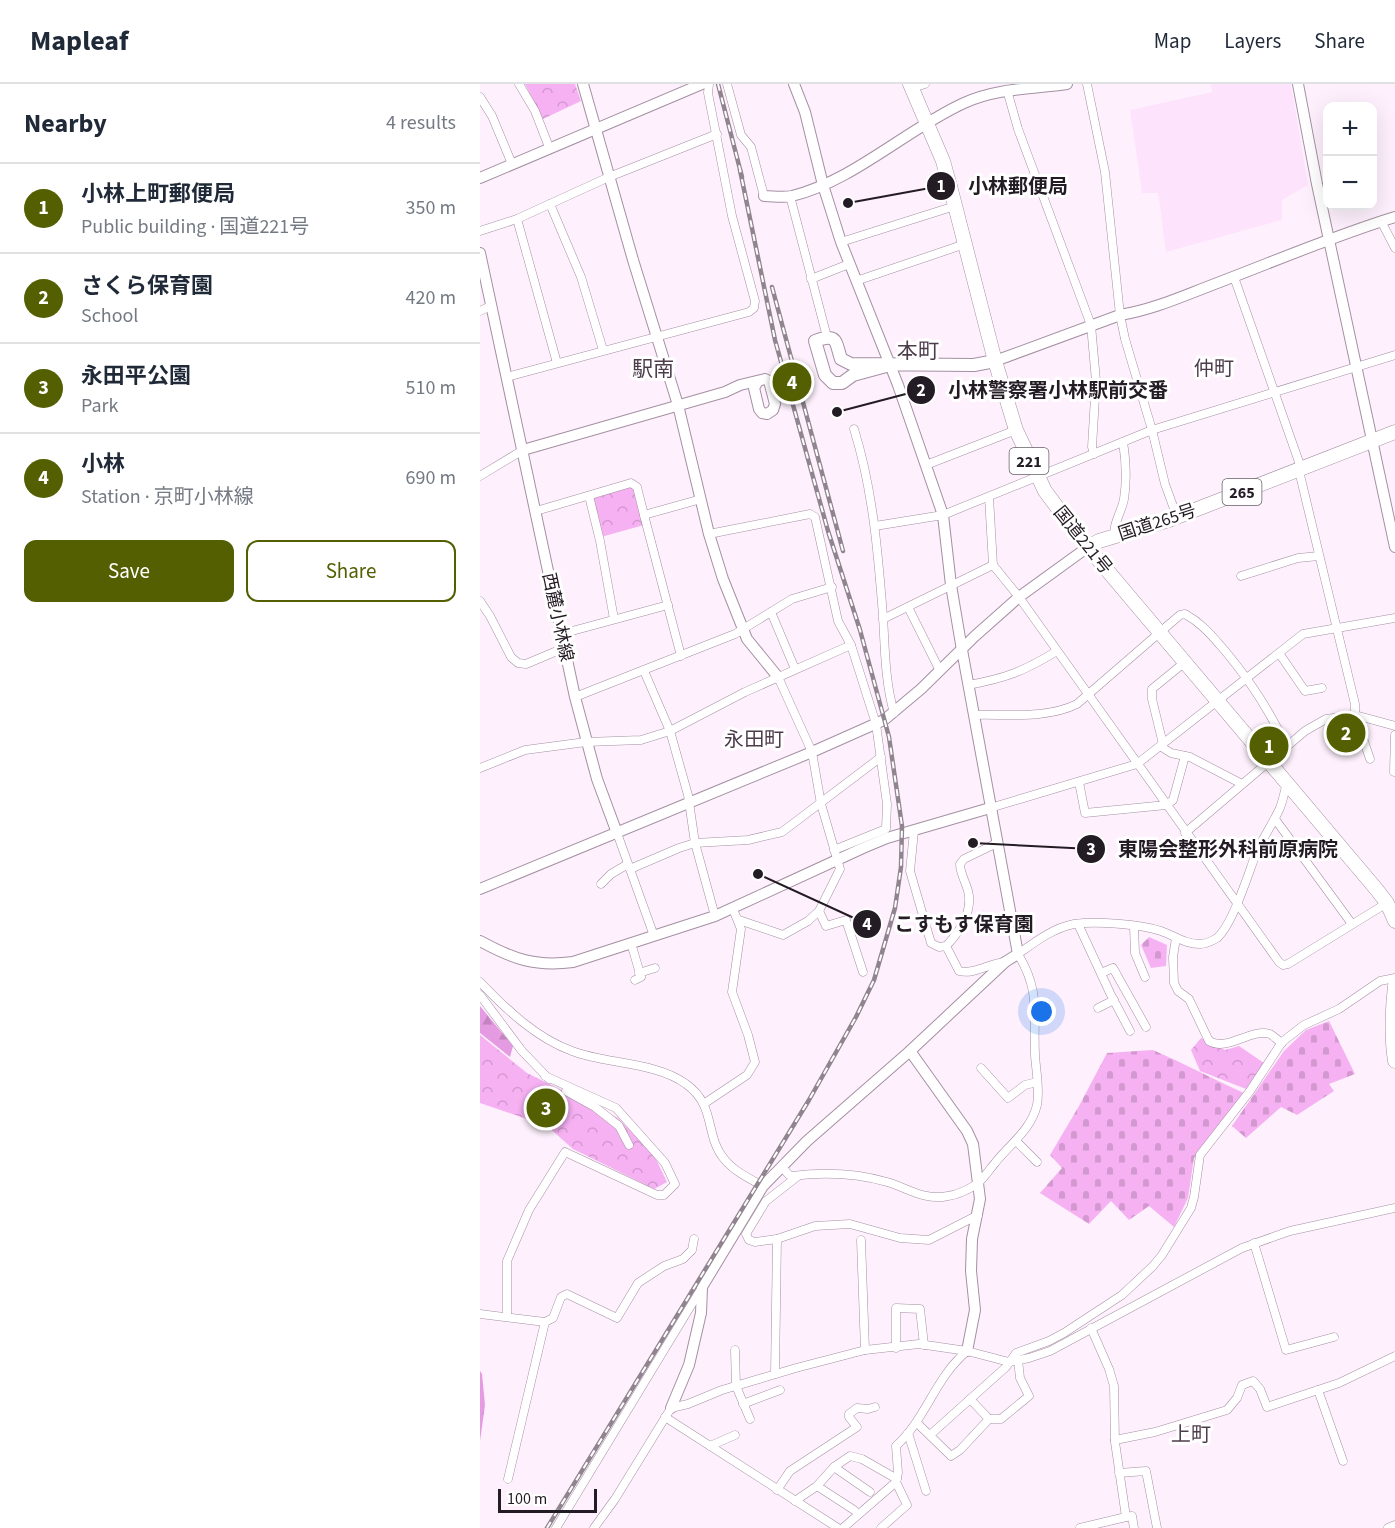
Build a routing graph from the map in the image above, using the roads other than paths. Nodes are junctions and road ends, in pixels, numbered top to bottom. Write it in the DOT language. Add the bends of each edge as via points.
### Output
graph roads {
  1 [pos="519,84"];
  2 [pos="583,84"];
  3 [pos="702,84"];
  4 [pos="709,84"];
  5 [pos="727,84"];
  6 [pos="794,84"];
  7 [pos="1067,84"];
  8 [pos="1087,84"];
  9 [pos="1298,84"];
  10 [pos="916,85"];
  11 [pos="1007,90"];
  12 [pos="480,97"];
  13 [pos="928,124"];
  14 [pos="597,128"];
  15 [pos="717,134"];
  16 [pos="549,147"];
  17 [pos="512,164"];
  18 [pos="609,177"];
  19 [pos="480,178"];
  20 [pos="823,185"];
  21 [pos="764,196"];
  22 [pos="790,196"];
  23 [pos="550,204"];
  24 [pos="955,206"];
  25 [pos="1395,217"];
  26 [pos="517,219"];
  27 [pos="1381,221"];
  28 [pos="480,231"];
  29 [pos="1328,238"];
  30 [pos="841,242"];
  31 [pos="965,244"];
  32 [pos="1395,248"];
  33 [pos="480,253"];
  34 [pos="849,264"];
  35 [pos="1234,277"];
  36 [pos="811,279"];
  37 [pos="856,281"];
  38 [pos="485,308"];
  39 [pos="1120,315"];
  40 [pos="1091,326"];
  41 [pos="656,336"];
  42 [pos="827,337"];
  43 [pos="603,350"];
  44 [pos="1395,355"];
  45 [pos="995,361"];
  46 [pos="556,363"];
  47 [pos="890,364"];
  48 [pos="1356,367"];
  49 [pos="507,377"];
  50 [pos="758,381"];
  51 [pos="725,392"];
  52 [pos="1276,392"];
  53 [pos="757,399"];
  54 [pos="678,405"];
  55 [pos="854,429"];
  56 [pos="1016,430"];
  57 [pos="1152,430"];
  58 [pos="1395,432"];
  59 [pos="1372,440"];
  60 [pos="1123,442"];
  61 [pos="524,450"];
  62 [pos="1094,454"];
  63 [pos="926,465"];
  64 [pos="1300,468"];
  65 [pos="480,476"];
  66 [pos="1037,477"];
  67 [pos="589,496"];
  68 [pos="989,497"];
  69 [pos="701,499"];
  70 [pos="536,511"];
  71 [pos="644,515"];
  72 [pos="943,515"];
  73 [pos="1177,517"];
  74 [pos="875,526"];
  75 [pos="710,534"];
  76 [pos="1115,536"];
  77 [pos="1088,547"];
  78 [pos="1395,547"];
  79 [pos="1319,556"];
  80 [pos="993,565"];
  81 [pos="1241,576"];
  82 [pos="951,585"];
  83 [pos="832,587"];
  84 [pos="1019,597"];
  85 [pos="480,601"];
  86 [pos="668,604"];
  87 [pos="908,607"];
  88 [pos="771,612"];
  89 [pos="1395,618"];
  90 [pos="614,619"];
  91 [pos="883,619"];
  92 [pos="1337,628"];
  93 [pos="742,629"];
  94 [pos="1160,633"];
  95 [pos="561,634"];
  96 [pos="851,645"];
  97 [pos="564,648"];
  98 [pos="962,650"];
  99 [pos="1057,651"];
  100 [pos="1279,653"];
  101 [pos="681,656"];
  102 [pos="1185,662"];
  103 [pos="795,669"];
  104 [pos="644,671"];
  105 [pos="940,671"];
  106 [pos="778,677"];
  107 [pos="1248,678"];
  108 [pos="968,685"];
  109 [pos="1322,688"];
  110 [pos="1088,694"];
  111 [pos="574,697"];
  112 [pos="1217,700"];
  113 [pos="894,713"];
  114 [pos="974,715"];
  115 [pos="1355,715"];
  116 [pos="876,724"];
  117 [pos="1395,726"];
  118 [pos="670,731"];
  119 [pos="1395,735"];
  120 [pos="586,742"];
  121 [pos="1162,745"];
  122 [pos="1287,747"];
  123 [pos="812,752"];
  124 [pos="1185,756"];
  125 [pos="881,757"];
  126 [pos="1370,759"];
  127 [pos="1269,762"];
  128 [pos="1137,764"];
  129 [pos="480,768"];
  130 [pos="1394,772"];
  131 [pos="1079,782"];
  132 [pos="1242,784"];
  133 [pos="1287,784"];
  134 [pos="689,802"];
  135 [pos="820,804"];
  136 [pos="1166,805"];
  137 [pos="990,808"];
  138 [pos="1275,819"];
  139 [pos="914,831"];
  140 [pos="1185,832"];
  141 [pos="616,833"];
  142 [pos="695,843"];
  143 [pos="997,843"];
  144 [pos="836,855"];
  145 [pos="629,866"];
  146 [pos="601,884"];
  147 [pos="480,890"];
  148 [pos="1387,903"];
  149 [pos="1237,904"];
  150 [pos="734,909"];
  151 [pos="819,911"];
  152 [pos="715,916"];
  153 [pos="739,920"];
  154 [pos="1395,921"];
  155 [pos="1078,924"];
  156 [pos="1352,924"];
  157 [pos="1134,927"];
  158 [pos="654,936"];
  159 [pos="1176,938"];
  160 [pos="480,941"];
  161 [pos="631,943"];
  162 [pos="946,946"];
  163 [pos="1018,954"];
  164 [pos="1005,962"];
  165 [pos="655,968"];
  166 [pos="972,971"];
  167 [pos="862,972"];
  168 [pos="1101,973"];
  169 [pos="1145,977"];
  170 [pos="1395,978"];
  171 [pos="480,982"];
  172 [pos="982,984"];
  173 [pos="1395,986"];
  174 [pos="480,995"];
  175 [pos="1114,1000"];
  176 [pos="1098,1008"];
  177 [pos="1146,1027"];
  178 [pos="1130,1031"];
  179 [pos="1282,1043"];
  180 [pos="910,1051"];
  181 [pos="1395,1061"];
  182 [pos="981,1068"];
  183 [pos="545,1076"];
  184 [pos="1037,1082"];
  185 [pos="705,1103"];
  186 [pos="1016,1142"];
  187 [pos="629,1145"];
  188 [pos="1037,1162"];
  189 [pos="782,1167"];
  190 [pos="799,1175"];
  191 [pos="977,1183"];
  192 [pos="763,1186"];
  193 [pos="1395,1208"];
  194 [pos="978,1215"];
  195 [pos="694,1239"];
  196 [pos="777,1239"];
  197 [pos="861,1240"];
  198 [pos="1254,1243"];
  199 [pos="702,1287"];
  200 [pos="480,1314"];
  201 [pos="507,1317"];
  202 [pos="545,1322"];
  203 [pos="1091,1328"];
  204 [pos="1334,1337"];
  205 [pos="924,1345"];
  206 [pos="896,1348"];
  207 [pos="735,1350"];
  208 [pos="865,1350"];
  209 [pos="968,1351"];
  210 [pos="1395,1356"];
  211 [pos="1018,1360"];
  212 [pos="1009,1362"];
  213 [pos="775,1374"];
  214 [pos="736,1386"];
  215 [pos="780,1390"];
  216 [pos="1318,1390"];
  217 [pos="970,1400"];
  218 [pos="743,1404"];
  219 [pos="875,1407"];
  220 [pos="668,1412"];
  221 [pos="750,1419"];
  222 [pos="989,1419"];
  223 [pos="917,1423"];
  224 [pos="908,1433"];
  225 [pos="735,1435"];
  226 [pos="930,1435"];
  227 [pos="1115,1440"];
  228 [pos="710,1446"];
  229 [pos="1342,1461"];
  230 [pos="834,1467"];
  231 [pos="1119,1473"];
  232 [pos="508,1479"];
  233 [pos="896,1480"];
  234 [pos="818,1486"];
  235 [pos="777,1490"];
  236 [pos="926,1491"];
  237 [pos="870,1492"];
  238 [pos="795,1501"];
  239 [pos="854,1510"];
  240 [pos="1126,1516"];
  241 [pos="1395,1525"];
  242 [pos="556,1528"];
  243 [pos="594,1528"];
  244 [pos="838,1528"];
  245 [pos="843,1528"];
  246 [pos="881,1528"];
  247 [pos="1080,1528"];
  248 [pos="1134,1528"];
  249 [pos="1157,1528"];
  250 [pos="1388,1528"];
  1 -- 16 [label="street"];
  2 -- 14 [label="street"];
  3 -- 14 [label="street"];
  4 -- 15 [label="street"];
  5 -- 21 [label="street" via="741,135 751,147"];
  6 -- 20 [label="street"];
  7 -- 11 [label="street"];
  8 -- 39 [label="street" via="1105,172"];
  9 -- 29 [label="street"];
  10 -- 13 [label="highway, 国道221号 / 221"];
  11 -- 13 [label="street" via="970,101"];
  11 -- 40 [label="street"];
  12 -- 17 [label="street"];
  13 -- 20 [label="street"];
  13 -- 24 [label="highway, 国道221号 / 221"];
  14 -- 16 [label="street"];
  14 -- 18 [label="street"];
  15 -- 18 [label="street"];
  15 -- 41 [label="street" via="754,308"];
  16 -- 17 [label="street"];
  17 -- 19 [label="street"];
  18 -- 23 [label="street"];
  18 -- 41 [label="street"];
  20 -- 22 [label="street"];
  20 -- 30 [label="street"];
  21 -- 22 [label="street"];
  22 -- 36 [label="street"];
  23 -- 26 [label="street"];
  23 -- 43 [label="street" via="581,277"];
  24 -- 30 [label="street"];
  24 -- 31 [label="highway, 国道221号 / 221"];
  25 -- 27 [label="street"];
  26 -- 28 [label="street"];
  26 -- 46 [label="street"];
  27 -- 29 [label="street"];
  27 -- 32 [label="street"];
  29 -- 35 [label="street"];
  29 -- 48 [label="street"];
  30 -- 34 [label="street"];
  31 -- 37 [label="street"];
  31 -- 45 [label="highway, 国道221号 / 221"];
  33 -- 38 [label="street, 西麓小林線"];
  34 -- 36 [label="street"];
  34 -- 37 [label="street"];
  35 -- 39 [label="street" via="1136,313"];
  35 -- 52 [label="street"];
  36 -- 42 [label="street"];
  37 -- 47 [label="street"];
  38 -- 49 [label="street, 西麓小林線"];
  39 -- 40 [label="street"];
  39 -- 57 [label="street"];
  40 -- 45 [label="street"];
  40 -- 62 [label="street" via="1096,381"];
  41 -- 43 [label="street"];
  41 -- 54 [label="street"];
  42 -- 47 [label="main road" via="835,339 841,360 846,363"];
  42 -- 47 [label="main road" via="815,341 825,375 831,382 842,383 853,375"];
  43 -- 46 [label="street"];
  44 -- 48 [label="street"];
  45 -- 47 [label="main road" via="974,365"];
  45 -- 56 [label="highway, 国道221号 / 221"];
  46 -- 49 [label="street"];
  47 -- 63 [label="street"];
  48 -- 52 [label="street"];
  48 -- 59 [label="street"];
  49 -- 61 [label="street, 西麓小林線"];
  50 -- 51 [label="street"];
  50 -- 53 [label="street" via="754,388"];
  50 -- 53 [label="street" via="769,381 773,410 762,413"];
  51 -- 53 [label="street" via="748,391"];
  51 -- 54 [label="street"];
  52 -- 57 [label="street"];
  52 -- 64 [label="street"];
  54 -- 61 [label="street"];
  54 -- 69 [label="street"];
  55 -- 74 [label="street" via="864,461"];
  56 -- 63 [label="street"];
  56 -- 66 [label="highway, 国道221号 / 221"];
  57 -- 60 [label="street"];
  57 -- 73 [label="street"];
  58 -- 59 [label="highway, 国道265号 / 265"];
  59 -- 64 [label="highway, 国道265号 / 265"];
  59 -- 78 [label="street"];
  60 -- 62 [label="street"];
  60 -- 76 [label="street" via="1126,481"];
  61 -- 65 [label="street"];
  61 -- 70 [label="street, 西麓小林線"];
  62 -- 66 [label="street"];
  63 -- 72 [label="street"];
  64 -- 73 [label="highway, 国道265号 / 265"];
  64 -- 79 [label="street"];
  66 -- 68 [label="street"];
  66 -- 77 [label="highway, 国道221号 / 221" via="1059,513"];
  67 -- 70 [label="street"];
  67 -- 71 [label="street" via="634,483"];
  67 -- 90 [label="street"];
  68 -- 72 [label="street"];
  68 -- 80 [label="street"];
  69 -- 71 [label="street"];
  69 -- 75 [label="street"];
  70 -- 95 [label="street, 西麓小林線"];
  71 -- 86 [label="street"];
  72 -- 74 [label="street"];
  72 -- 82 [label="street"];
  73 -- 76 [label="highway, 国道265号 / 265"];
  74 -- 91 [label="street"];
  75 -- 83 [label="street" via="813,514"];
  75 -- 93 [label="street"];
  76 -- 77 [label="highway, 国道265号 / 265"];
  77 -- 84 [label="street"];
  77 -- 94 [label="highway, 国道221号 / 221"];
  79 -- 81 [label="street" via="1298,558"];
  79 -- 92 [label="street"];
  80 -- 82 [label="street"];
  80 -- 84 [label="street"];
  82 -- 87 [label="street"];
  82 -- 98 [label="street"];
  83 -- 88 [label="street" via="792,599"];
  83 -- 96 [label="street" via="838,621"];
  84 -- 98 [label="street"];
  84 -- 99 [label="street"];
  85 -- 97 [label="street" via="518,663 526,664"];
  86 -- 90 [label="street"];
  86 -- 101 [label="street"];
  87 -- 91 [label="street"];
  87 -- 105 [label="street"];
  88 -- 93 [label="street"];
  88 -- 103 [label="street"];
  89 -- 92 [label="street"];
  90 -- 95 [label="street"];
  91 -- 113 [label="street" via="886,677"];
  92 -- 100 [label="street" via="1303,634"];
  92 -- 115 [label="street"];
  93 -- 101 [label="street"];
  93 -- 106 [label="street"];
  94 -- 102 [label="highway, 国道221号 / 221"];
  94 -- 107 [label="street" via="1180,615 1201,622"];
  94 -- 110 [label="street"];
  95 -- 97 [label="street, 西麓小林線"];
  96 -- 103 [label="street"];
  96 -- 116 [label="street"];
  97 -- 111 [label="street, 西麓小林線"];
  98 -- 105 [label="street"];
  98 -- 108 [label="street"];
  99 -- 108 [label="street" via="1027,669"];
  99 -- 110 [label="street"];
  100 -- 107 [label="street"];
  100 -- 109 [label="street" via="1305,691"];
  101 -- 104 [label="street"];
  102 -- 112 [label="highway, 国道221号 / 221"];
  102 -- 121 [label="street" via="1152,689"];
  103 -- 106 [label="street"];
  104 -- 111 [label="street"];
  104 -- 118 [label="street"];
  105 -- 113 [label="street"];
  106 -- 118 [label="street"];
  106 -- 123 [label="street"];
  107 -- 112 [label="street"];
  107 -- 122 [label="street"];
  108 -- 114 [label="street"];
  110 -- 114 [label="street" via="1077,704 1051,713"];
  110 -- 128 [label="street"];
  111 -- 120 [label="street, 西麓小林線"];
  112 -- 121 [label="street"];
  112 -- 127 [label="highway, 国道221号 / 221"];
  113 -- 116 [label="street"];
  114 -- 137 [label="street"];
  115 -- 117 [label="street"];
  115 -- 122 [label="street" via="1326,719"];
  115 -- 126 [label="street"];
  116 -- 123 [label="street"];
  116 -- 125 [label="street"];
  118 -- 120 [label="street" via="641,740"];
  118 -- 134 [label="street"];
  119 -- 130 [label="street"];
  120 -- 129 [label="street" via="525,750"];
  120 -- 141 [label="street, 西麓小林線"];
  121 -- 124 [label="street"];
  121 -- 128 [label="street"];
  122 -- 127 [label="street"];
  123 -- 134 [label="street"];
  123 -- 135 [label="street"];
  124 -- 132 [label="street"];
  124 -- 136 [label="street" via="1173,800"];
  125 -- 135 [label="street"];
  125 -- 144 [label="street" via="887,828"];
  127 -- 132 [label="street"];
  127 -- 133 [label="highway, 国道221号 / 221"];
  128 -- 131 [label="street"];
  128 -- 136 [label="street"];
  131 -- 136 [label="street" via="1086,813"];
  131 -- 137 [label="street"];
  132 -- 140 [label="street"];
  133 -- 138 [label="street"];
  133 -- 148 [label="highway, 国道221号 / 221"];
  134 -- 141 [label="street"];
  134 -- 142 [label="street"];
  135 -- 142 [label="street" via="773,835"];
  135 -- 144 [label="street"];
  136 -- 140 [label="street"];
  137 -- 139 [label="street"];
  137 -- 143 [label="street"];
  138 -- 149 [label="street"];
  138 -- 156 [label="street"];
  139 -- 144 [label="street"];
  139 -- 162 [label="street" via="910,871 932,943"];
  140 -- 149 [label="street"];
  141 -- 145 [label="street"];
  141 -- 147 [label="street"];
  142 -- 145 [label="street"];
  142 -- 152 [label="street"];
  143 -- 162 [label="street" via="960,864 969,896 966,916"];
  143 -- 163 [label="street"];
  144 -- 150 [label="street"];
  144 -- 151 [label="street" via="840,869"];
  145 -- 146 [label="street" via="611,874"];
  145 -- 158 [label="street"];
  148 -- 154 [label="highway, 国道221号 / 221"];
  148 -- 156 [label="street"];
  149 -- 156 [label="street" via="1283,965"];
  149 -- 159 [label="street" via="1215,939 1203,944"];
  150 -- 152 [label="street"];
  150 -- 153 [label="street"];
  151 -- 153 [label="street" via="783,935"];
  151 -- 167 [label="street" via="826,926 846,921"];
  152 -- 158 [label="street"];
  153 -- 185 [label="street" via="732,992 755,1062 747,1075"];
  155 -- 157 [label="street"];
  155 -- 163 [label="street" via="1040,938"];
  155 -- 168 [label="street"];
  157 -- 159 [label="street" via="1159,930"];
  157 -- 169 [label="street" via="1135,953"];
  158 -- 161 [label="street"];
  159 -- 179 [label="street" via="1174,983 1189,999 1209,1041 1222,1044 1258,1034 1271,1035"];
  160 -- 161 [label="street" via="524,962 551,965"];
  161 -- 165 [label="street" via="637,976"];
  162 -- 166 [label="street" via="959,971"];
  163 -- 164 [label="street"];
  163 -- 184 [label="street" via="1031,980 1036,1007"];
  164 -- 166 [label="street"];
  164 -- 172 [label="street"];
  166 -- 172 [label="street"];
  168 -- 175 [label="street"];
  168 -- 177 [label="street" via="1113,968"];
  170 -- 179 [label="street" via="1380,981 1339,1009 1304,1025"];
  171 -- 185 [label="street" via="548,1040 572,1052 658,1071 686,1083"];
  172 -- 180 [label="street"];
  173 -- 181 [label="highway" via="1391,1036"];
  174 -- 183 [label="street"];
  175 -- 176 [label="street"];
  175 -- 178 [label="street"];
  179 -- 212 [label="street" via="1200,1155 1191,1208 1153,1266 1122,1295 1082,1323 1016,1353"];
  180 -- 189 [label="street"];
  180 -- 191 [label="street" via="967,1131 973,1144"];
  182 -- 184 [label="street" via="1008,1098 1024,1085"];
  183 -- 187 [label="street" via="619,1126"];
  183 -- 201 [label="street" via="616,1108 665,1163 675,1184 664,1195 657,1195 566,1152 529,1210 507,1261"];
  184 -- 186 [label="street" via="1036,1106 1029,1125"];
  185 -- 192 [label="street" via="725,1160"];
  186 -- 188 [label="street"];
  186 -- 191 [label="street"];
  189 -- 190 [label="street" via="789,1175"];
  189 -- 192 [label="street"];
  190 -- 191 [label="street" via="858,1176 939,1197 959,1193"];
  190 -- 196 [label="street" via="766,1201 746,1234 755,1242"];
  191 -- 194 [label="street"];
  192 -- 199 [label="street"];
  193 -- 198 [label="street"];
  194 -- 196 [label="street" via="929,1240 900,1238 850,1224 815,1226"];
  194 -- 209 [label="street" via="972,1239 975,1310"];
  195 -- 202 [label="street" via="692,1250 683,1259 638,1283 617,1318 567,1294 561,1297 553,1318"];
  196 -- 213 [label="street"];
  197 -- 208 [label="street"];
  198 -- 203 [label="street"];
  198 -- 204 [label="street" via="1286,1350"];
  199 -- 220 [label="street" via="701,1313 689,1365"];
  199 -- 242 [label="street"];
  200 -- 201 [label="street"];
  201 -- 202 [label="street"];
  202 -- 232 [label="street"];
  203 -- 211 [label="street" via="1042,1354"];
  203 -- 227 [label="street" via="1114,1386"];
  205 -- 206 [label="street"];
  205 -- 206 [label="street" via="920,1309 896,1308"];
  205 -- 209 [label="street"];
  206 -- 208 [label="street"];
  207 -- 214 [label="street"];
  208 -- 213 [label="street"];
  209 -- 212 [label="street"];
  209 -- 223 [label="street" via="946,1372"];
  210 -- 216 [label="street"];
  211 -- 212 [label="street"];
  211 -- 222 [label="street" via="1020,1378 1029,1396 1001,1419"];
  212 -- 217 [label="street"];
  213 -- 214 [label="street"];
  214 -- 218 [label="street"];
  214 -- 220 [label="street"];
  215 -- 218 [label="street"];
  216 -- 227 [label="street" via="1267,1407 1253,1382 1242,1385 1227,1410"];
  216 -- 229 [label="street"];
  217 -- 222 [label="street"];
  217 -- 226 [label="street"];
  218 -- 221 [label="street"];
  219 -- 235 [label="street" via="858,1408 849,1414 857,1427 790,1471"];
  220 -- 228 [label="street"];
  220 -- 243 [label="street"];
  222 -- 226 [label="street" via="951,1456"];
  223 -- 224 [label="street"];
  223 -- 226 [label="street"];
  224 -- 233 [label="street" via="896,1446"];
  224 -- 236 [label="street"];
  225 -- 228 [label="street"];
  227 -- 231 [label="street"];
  228 -- 235 [label="street"];
  230 -- 233 [label="street" via="850,1456"];
  230 -- 234 [label="street"];
  230 -- 237 [label="street"];
  231 -- 240 [label="street"];
  231 -- 249 [label="street" via="1146,1471"];
  233 -- 245 [label="street"];
  233 -- 246 [label="street" via="907,1505"];
  234 -- 238 [label="street"];
  234 -- 239 [label="street"];
  235 -- 238 [label="street"];
  238 -- 244 [label="street"];
  240 -- 247 [label="street"];
  240 -- 248 [label="street" via="1132,1516"];
  241 -- 250 [label="street"];
}
